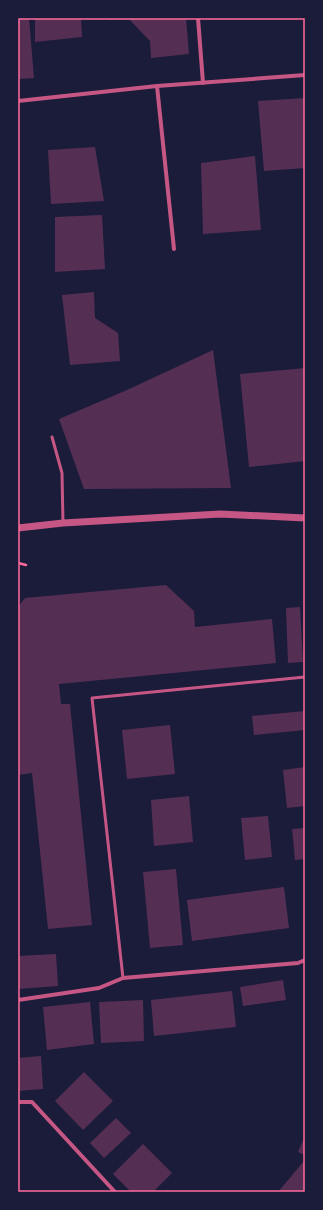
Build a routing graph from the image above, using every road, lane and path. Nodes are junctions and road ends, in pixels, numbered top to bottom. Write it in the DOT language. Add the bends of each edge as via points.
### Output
graph roads {
  1 [pos="198,18"];
  2 [pos="305,74"];
  3 [pos="204,83"];
  4 [pos="157,86"];
  5 [pos="18,100"];
  6 [pos="174,249"];
  7 [pos="52,437"];
  8 [pos="305,518"];
  9 [pos="64,523"];
  10 [pos="18,528"];
  11 [pos="18,563"];
  12 [pos="26,565"];
  13 [pos="305,677"];
  14 [pos="305,960"];
  15 [pos="123,978"];
  16 [pos="18,1000"];
  17 [pos="18,1102"];
  18 [pos="115,1192"];
  1 -- 3 [label="street"];
  2 -- 3 [label="street"];
  3 -- 4 [label="street"];
  4 -- 5 [label="street"];
  4 -- 6 [label="street"];
  7 -- 9 [label="lane" via="62,472"];
  8 -- 9 [label="street" via="220,514"];
  9 -- 10 [label="street"];
  11 -- 12 [label="path"];
  13 -- 15 [label="lane" via="92,698"];
  14 -- 15 [label="street" via="298,963"];
  15 -- 16 [label="street" via="99,988"];
  17 -- 18 [label="street" via="32,1102"];
}
